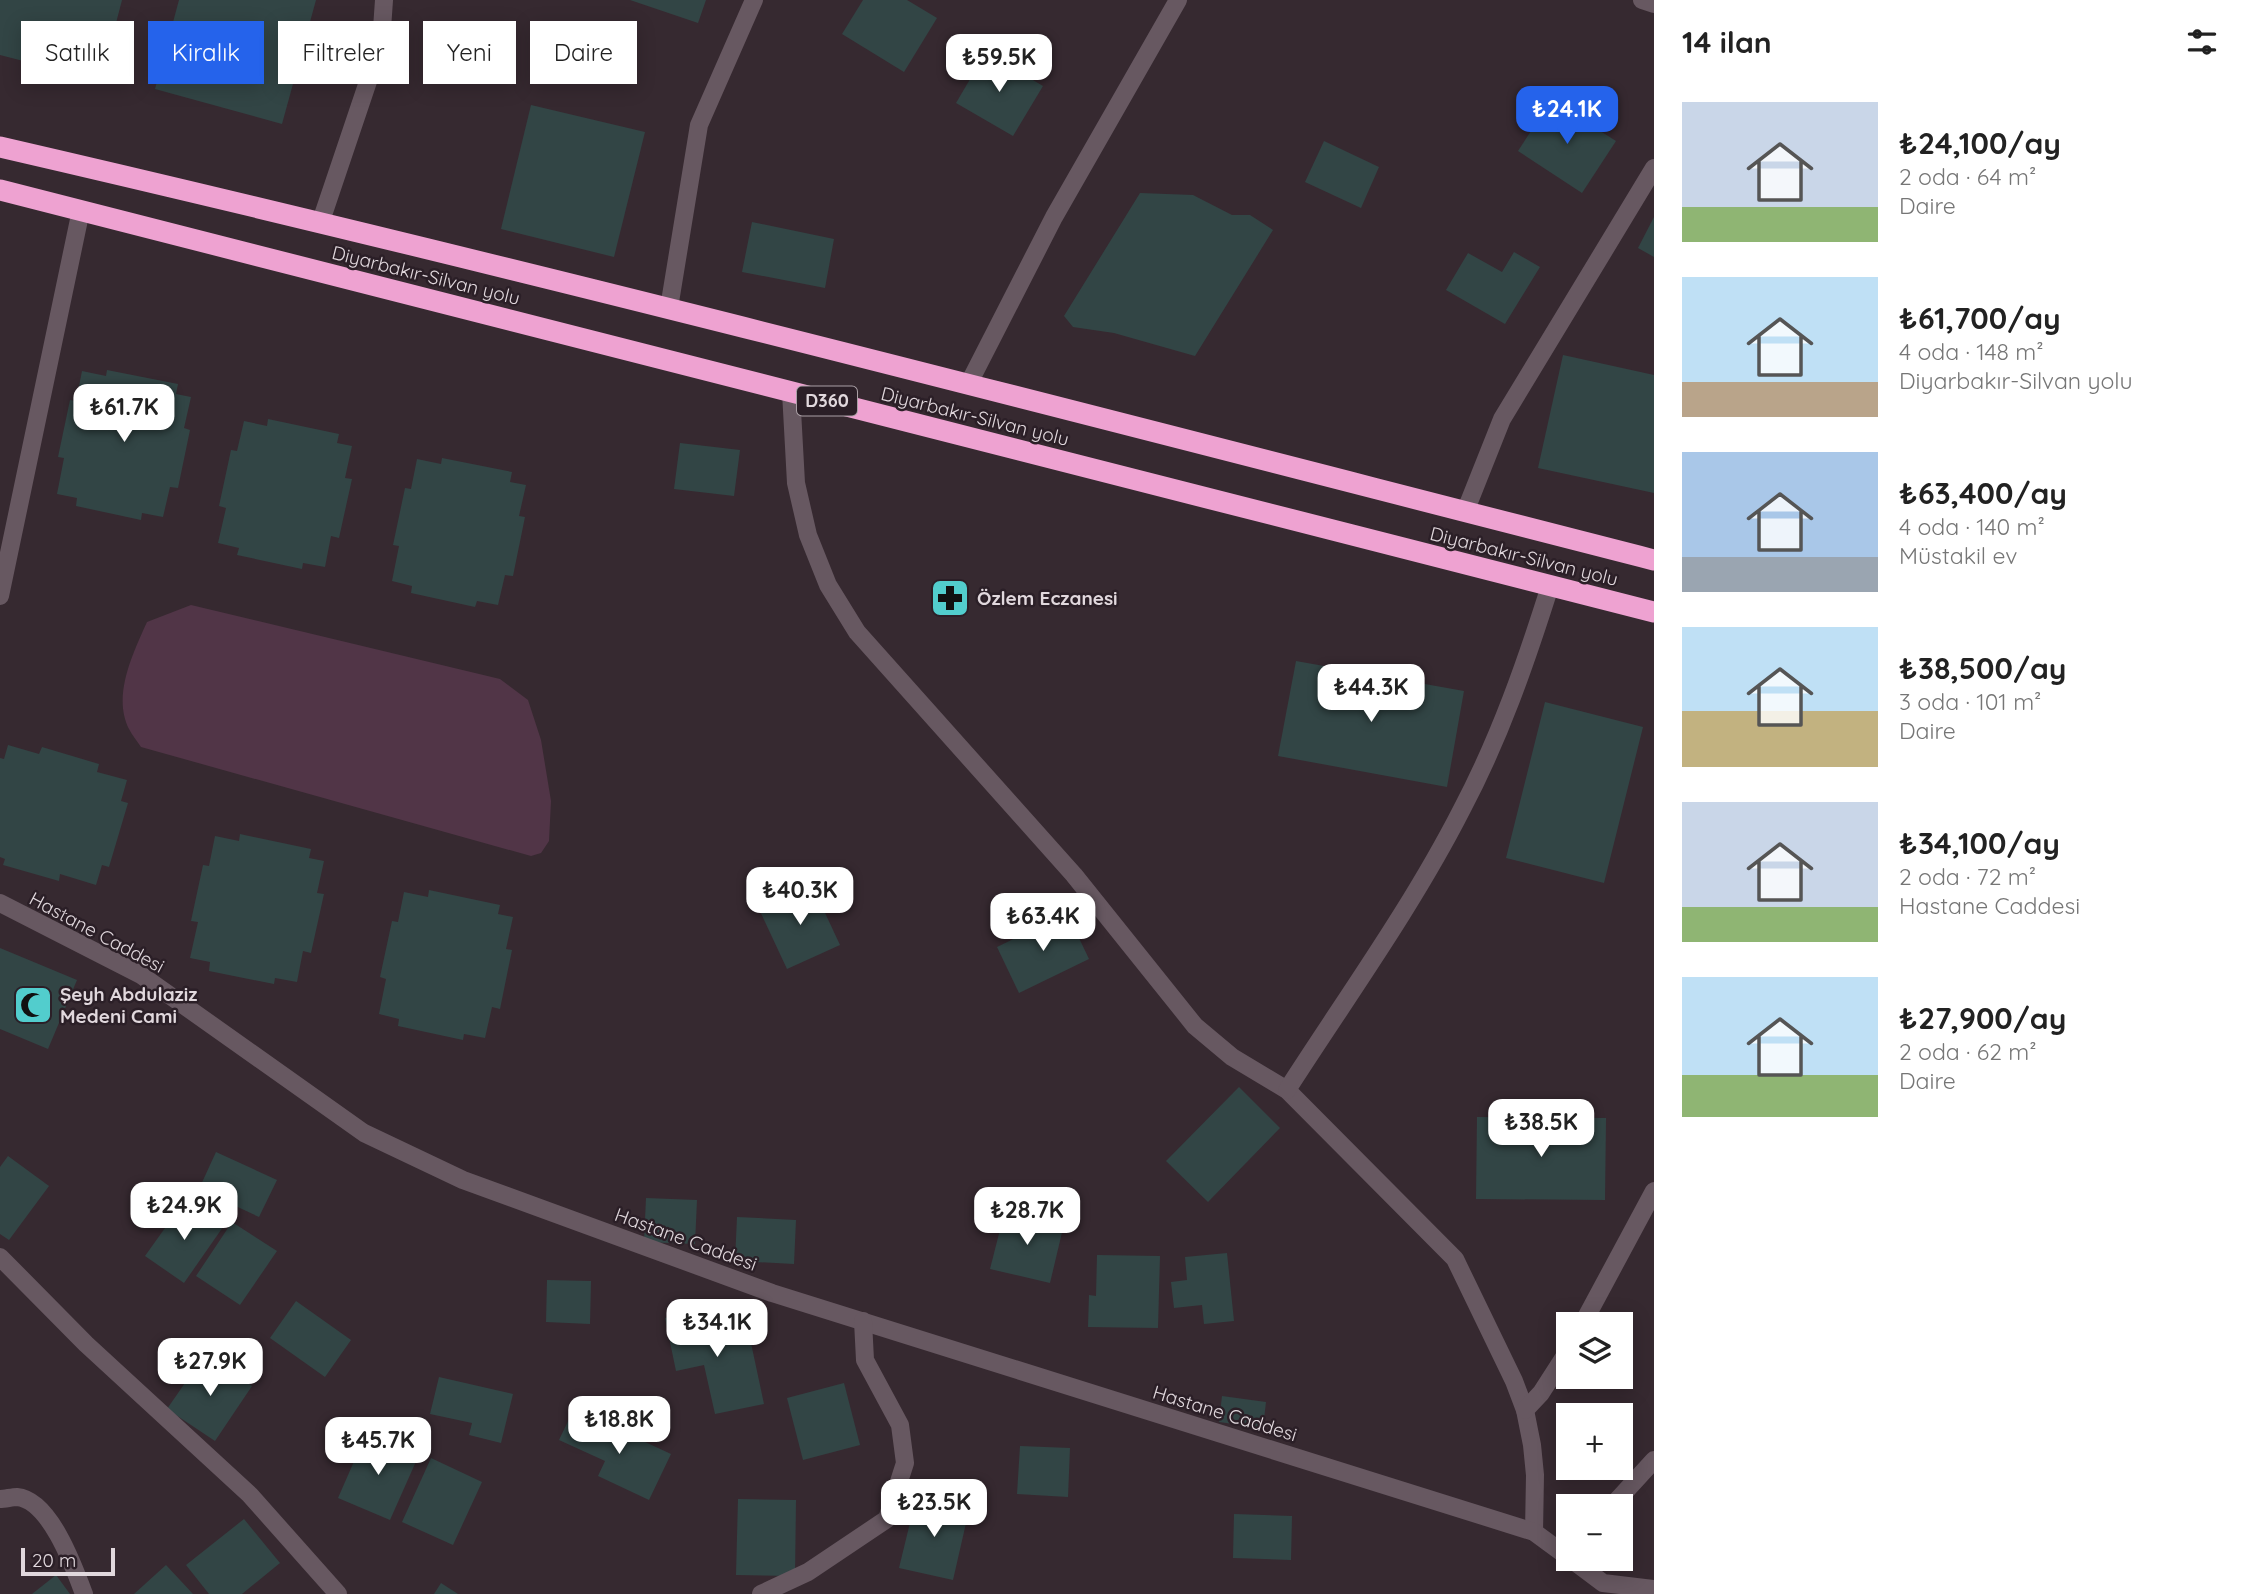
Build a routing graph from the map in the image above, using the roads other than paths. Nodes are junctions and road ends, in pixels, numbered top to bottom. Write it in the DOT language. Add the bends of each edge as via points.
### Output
graph roads {
  1 [pos="384,0"];
  2 [pos="754,0"];
  3 [pos="1178,0"];
  4 [pos="1642,0"];
  5 [pos="1654,5"];
  6 [pos="0,147"];
  7 [pos="1654,168"];
  8 [pos="0,190"];
  9 [pos="81,211"];
  10 [pos="321,221"];
  11 [pos="669,308"];
  12 [pos="968,385"];
  13 [pos="791,392"];
  14 [pos="1465,512"];
  15 [pos="1654,560"];
  16 [pos="1550,586"];
  17 [pos="0,596"];
  18 [pos="1654,612"];
  19 [pos="0,903"];
  20 [pos="1287,1090"];
  21 [pos="1654,1191"];
  22 [pos="0,1257"];
  23 [pos="1589,1312"];
  24 [pos="863,1321"];
  25 [pos="1556,1370"];
  26 [pos="1525,1410"];
  27 [pos="1654,1460"];
  28 [pos="1623,1494"];
  29 [pos="0,1499"];
  30 [pos="1534,1532"];
  31 [pos="1556,1548"];
  32 [pos="1588,1571"];
  33 [pos="1654,1589"];
  34 [pos="84,1594"];
  35 [pos="338,1594"];
  36 [pos="761,1594"];
  1 -- 10 [label="street" via="381,43"];
  2 -- 11 [label="street" via="699,125"];
  3 -- 12 [label="street" via="1054,217"];
  4 -- 5 [label="street"];
  6 -- 10 [label="highway, Diyarbakır-Silvan yolu"];
  7 -- 14 [label="street" via="1502,419"];
  8 -- 9 [label="highway, Diyarbakır-Silvan yolu / D360"];
  9 -- 13 [label="highway, Diyarbakır-Silvan yolu / D360"];
  9 -- 17 [label="street"];
  10 -- 11 [label="highway, Diyarbakır-Silvan yolu"];
  11 -- 12 [label="highway, Diyarbakır-Silvan yolu"];
  12 -- 14 [label="highway, Diyarbakır-Silvan yolu"];
  13 -- 16 [label="highway, Diyarbakır-Silvan yolu / D360"];
  13 -- 20 [label="street" via="796,483 808,535 828,585 857,632 1074,876 1195,1026 1232,1057"];
  14 -- 15 [label="highway, Diyarbakır-Silvan yolu"];
  16 -- 18 [label="highway, Diyarbakır-Silvan yolu / D360"];
  16 -- 20 [label="street" via="1520,680 1462,809 1426,874"];
  19 -- 24 [label="street, Hastane Caddesi" via="141,975 364,1133 463,1180 772,1293"];
  20 -- 26 [label="street" via="1455,1259"];
  21 -- 23 [label="street"];
  22 -- 35 [label="street" via="86,1344 250,1495"];
  24 -- 30 [label="street, Hastane Caddesi"];
  24 -- 36 [label="street" via="865,1360 902,1438 905,1463 887,1519 808,1572"];
  25 -- 26 [label="street"];
  26 -- 30 [label="street" via="1534,1465"];
  27 -- 28 [label="street"];
  29 -- 34 [label="street" via="18,1497 38,1507 68,1550"];
  30 -- 31 [label="street, Hastane Caddesi"];
  32 -- 33 [label="street, Hastane Caddesi" via="1604,1583"];
}
